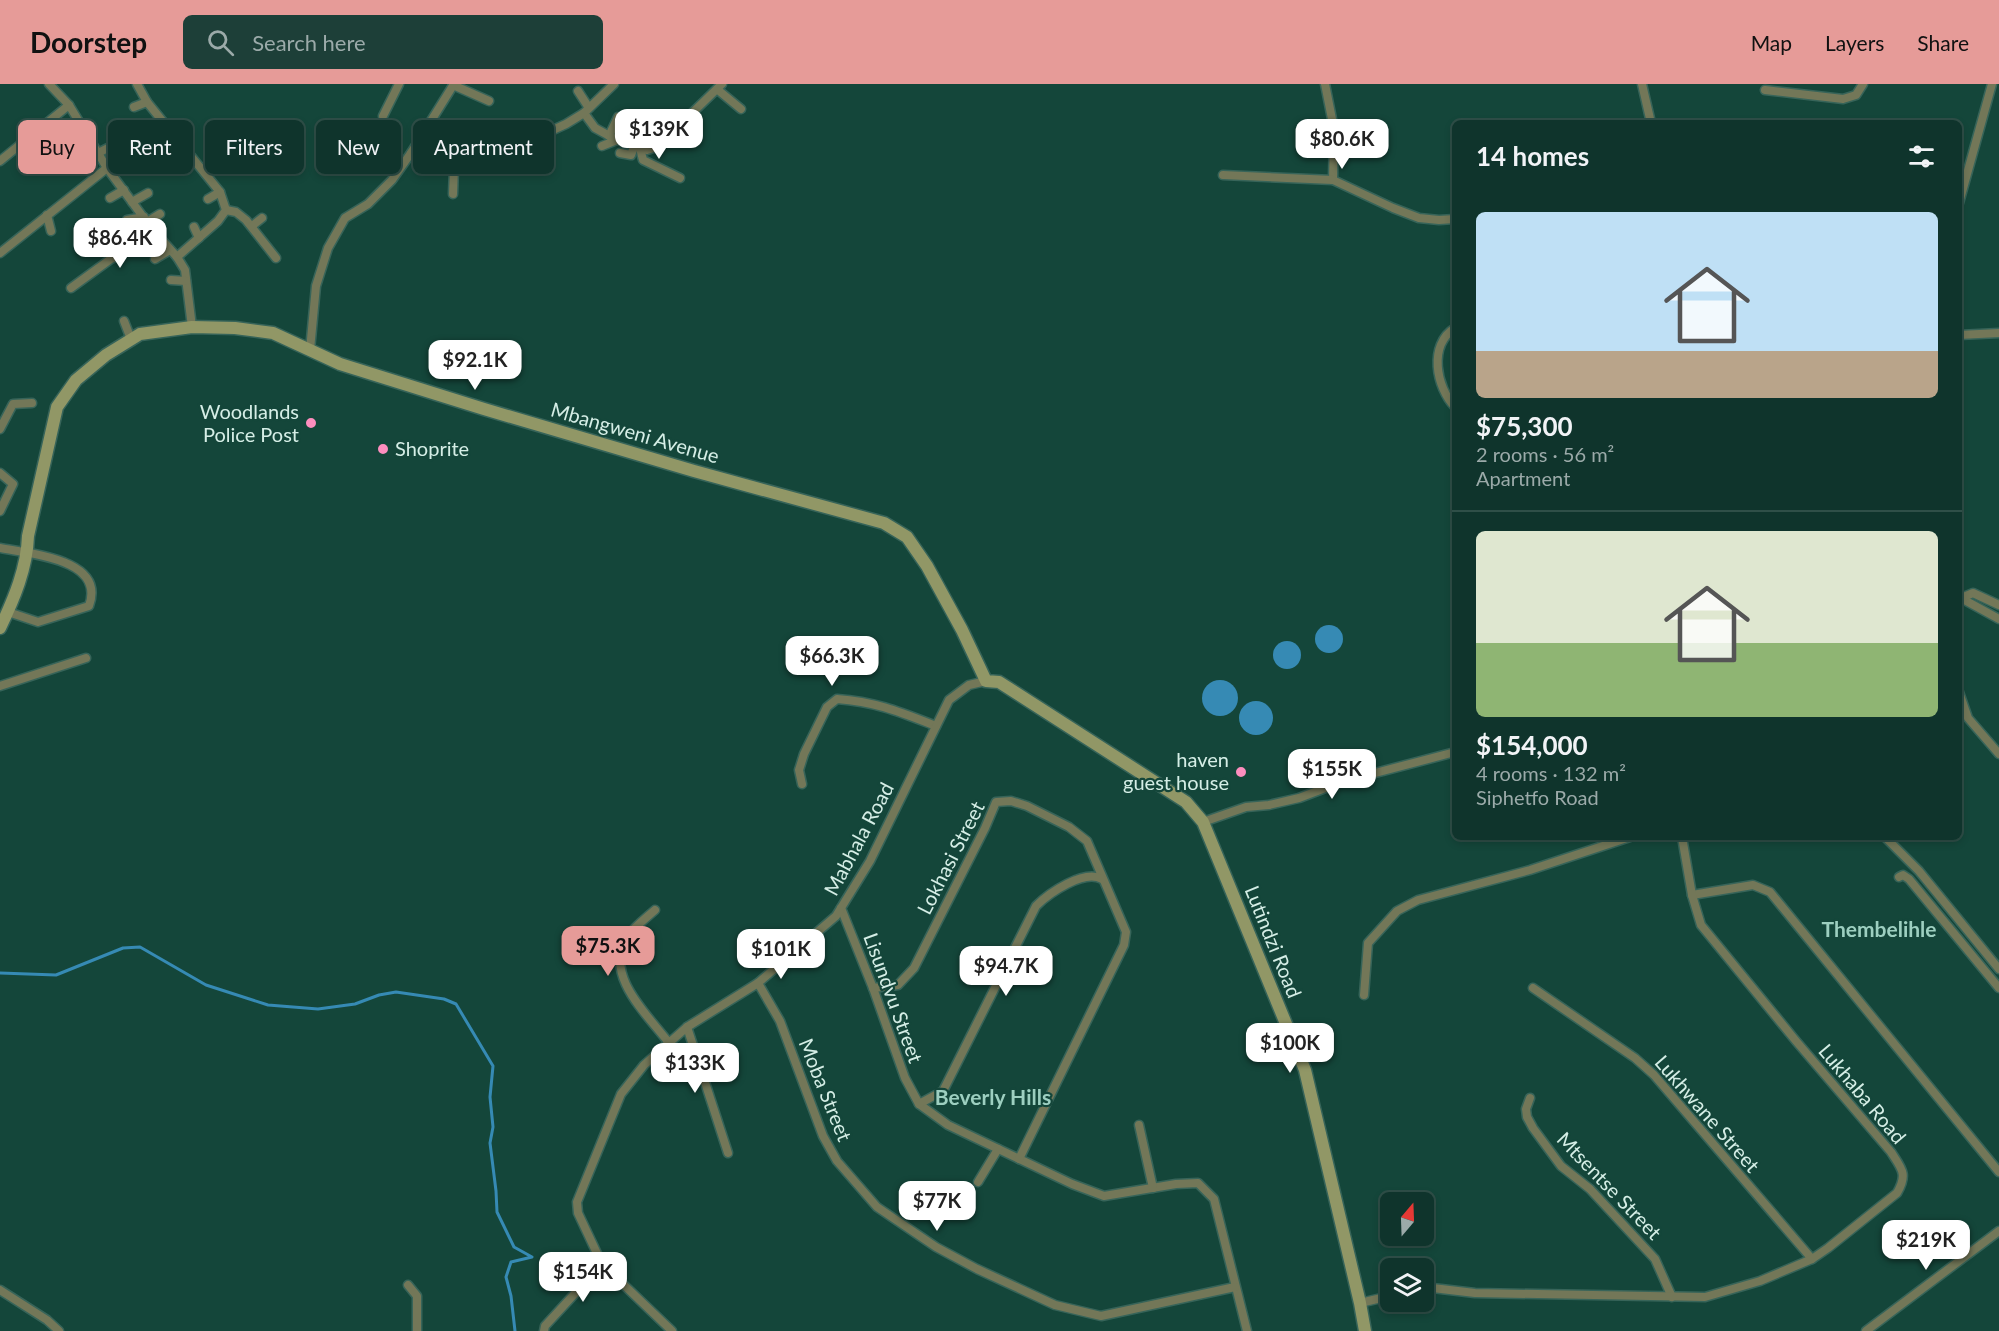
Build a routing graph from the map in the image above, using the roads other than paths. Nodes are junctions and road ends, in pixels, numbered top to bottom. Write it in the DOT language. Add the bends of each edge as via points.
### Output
graph roads {
  1 [pos="51,84"];
  2 [pos="137,84"];
  3 [pos="399,84"];
  4 [pos="454,84"];
  5 [pos="614,84"];
  6 [pos="1325,84"];
  7 [pos="1642,84"];
  8 [pos="1863,84"];
  9 [pos="1992,84"];
  10 [pos="720,87"];
  11 [pos="1765,90"];
  12 [pos="578,91"];
  13 [pos="489,100"];
  14 [pos="147,102"];
  15 [pos="69,105"];
  16 [pos="134,107"];
  17 [pos="741,108"];
  18 [pos="586,111"];
  19 [pos="383,116"];
  20 [pos="618,117"];
  21 [pos="162,120"];
  22 [pos="1650,120"];
  23 [pos="554,129"];
  24 [pos="609,136"];
  25 [pos="617,140"];
  26 [pos="603,146"];
  27 [pos="637,147"];
  28 [pos="108,148"];
  29 [pos="98,153"];
  30 [pos="411,153"];
  31 [pos="620,153"];
  32 [pos="2,157"];
  33 [pos="193,158"];
  34 [pos="108,168"];
  35 [pos="108,171"];
  36 [pos="112,174"];
  37 [pos="454,174"];
  38 [pos="1223,175"];
  39 [pos="680,178"];
  40 [pos="1333,180"];
  41 [pos="124,190"];
  42 [pos="220,192"];
  43 [pos="1962,192"];
  44 [pos="148,193"];
  45 [pos="453,194"];
  46 [pos="110,198"];
  47 [pos="208,199"];
  48 [pos="132,202"];
  49 [pos="226,210"];
  50 [pos="160,214"];
  51 [pos="47,215"];
  52 [pos="262,218"];
  53 [pos="1452,219"];
  54 [pos="127,220"];
  55 [pos="147,223"];
  56 [pos="252,226"];
  57 [pos="194,227"];
  58 [pos="51,231"];
  59 [pos="199,238"];
  60 [pos="170,250"];
  61 [pos="106,251"];
  62 [pos="0,253"];
  63 [pos="177,257"];
  64 [pos="114,258"];
  65 [pos="276,258"];
  66 [pos="154,259"];
  67 [pos="171,280"];
  68 [pos="186,281"];
  69 [pos="75,282"];
  70 [pos="124,321"];
  71 [pos="192,327"];
  72 [pos="1452,331"];
  73 [pos="1999,333"];
  74 [pos="1962,335"];
  75 [pos="131,339"];
  76 [pos="310,350"];
  77 [pos="32,403"];
  78 [pos="1452,404"];
  79 [pos="2,418"];
  80 [pos="0,429"];
  81 [pos="0,473"];
  82 [pos="0,511"];
  83 [pos="0,548"];
  84 [pos="27,553"];
  85 [pos="1962,596"];
  86 [pos="1962,598"];
  87 [pos="1999,605"];
  88 [pos="8,612"];
  89 [pos="1999,619"];
  90 [pos="0,628"];
  91 [pos="86,658"];
  92 [pos="986,681"];
  93 [pos="0,686"];
  94 [pos="1962,701"];
  95 [pos="936,726"];
  96 [pos="1452,753"];
  97 [pos="1999,754"];
  98 [pos="802,784"];
  99 [pos="1203,822"];
  100 [pos="1621,840"];
  101 [pos="1683,840"];
  102 [pos="1888,840"];
  103 [pos="1899,877"];
  104 [pos="1102,879"];
  105 [pos="1692,895"];
  106 [pos="841,908"];
  107 [pos="654,910"];
  108 [pos="1999,969"];
  109 [pos="758,983"];
  110 [pos="873,988"];
  111 [pos="1533,988"];
  112 [pos="1999,988"];
  113 [pos="1364,994"];
  114 [pos="687,1027"];
  115 [pos="669,1043"];
  116 [pos="1530,1098"];
  117 [pos="919,1104"];
  118 [pos="1139,1125"];
  119 [pos="998,1149"];
  120 [pos="728,1153"];
  121 [pos="1019,1159"];
  122 [pos="1999,1172"];
  123 [pos="978,1182"];
  124 [pos="1153,1188"];
  125 [pos="1999,1231"];
  126 [pos="1812,1259"];
  127 [pos="602,1264"];
  128 [pos="408,1285"];
  129 [pos="1235,1287"];
  130 [pos="1434,1288"];
  131 [pos="0,1290"];
  132 [pos="1672,1297"];
  133 [pos="1380,1298"];
  134 [pos="1360,1303"];
  135 [pos="59,1331"];
  136 [pos="417,1331"];
  137 [pos="544,1331"];
  138 [pos="672,1331"];
  139 [pos="1247,1331"];
  140 [pos="1365,1331"];
  141 [pos="1866,1331"];
  1 -- 15 [label="street"];
  2 -- 14 [label="street"];
  3 -- 19 [label="street"];
  4 -- 13 [label="street"];
  4 -- 30 [label="street"];
  5 -- 18 [label="street"];
  6 -- 40 [label="street" via="1334,129"];
  7 -- 22 [label="street"];
  8 -- 11 [label="street" via="1856,95 1843,99"];
  9 -- 43 [label="street"];
  10 -- 17 [label="street"];
  10 -- 27 [label="street" via="657,147"];
  12 -- 18 [label="street"];
  14 -- 16 [label="street"];
  14 -- 21 [label="street"];
  15 -- 29 [label="street" via="86,127"];
  15 -- 32 [label="street"];
  18 -- 23 [label="street"];
  18 -- 24 [label="street" via="595,128"];
  20 -- 24 [label="street"];
  24 -- 25 [label="street"];
  25 -- 26 [label="street"];
  25 -- 27 [label="street"];
  27 -- 31 [label="street" via="632,155"];
  27 -- 39 [label="street" via="643,160"];
  28 -- 29 [label="street"];
  29 -- 34 [label="street"];
  30 -- 76 [label="street" via="368,204 345,218 328,248 316,286"];
  33 -- 42 [label="street"];
  35 -- 51 [label="street"];
  36 -- 41 [label="street"];
  37 -- 45 [label="street"];
  38 -- 40 [label="street"];
  40 -- 53 [label="street" via="1419,218"];
  41 -- 46 [label="street"];
  41 -- 48 [label="street"];
  42 -- 47 [label="street"];
  42 -- 49 [label="street"];
  44 -- 48 [label="street"];
  48 -- 55 [label="street"];
  49 -- 56 [label="street" via="236,212"];
  49 -- 59 [label="street"];
  50 -- 55 [label="street"];
  51 -- 58 [label="street"];
  51 -- 62 [label="street"];
  52 -- 56 [label="street"];
  54 -- 55 [label="street"];
  55 -- 60 [label="street"];
  55 -- 64 [label="street"];
  56 -- 65 [label="street" via="257,240"];
  57 -- 59 [label="street"];
  59 -- 63 [label="street"];
  60 -- 63 [label="street"];
  60 -- 66 [label="street"];
  61 -- 64 [label="street"];
  63 -- 68 [label="street"];
  64 -- 69 [label="street"];
  67 -- 68 [label="street"];
  68 -- 71 [label="street"];
  70 -- 75 [label="street"];
  71 -- 75 [label="street, Mbangweni Avenue" via="140,334"];
  71 -- 76 [label="street, Mbangweni Avenue" via="273,333"];
  72 -- 78 [label="street" via="1443,340 1438,362"];
  73 -- 74 [label="street"];
  75 -- 84 [label="street, Mbangweni Avenue" via="76,380 57,407"];
  76 -- 92 [label="street, Mbangweni Avenue" via="340,364 484,409 884,523 908,537 927,566"];
  77 -- 79 [label="street" via="13,404"];
  79 -- 80 [label="street"];
  81 -- 82 [label="street" via="13,484"];
  83 -- 84 [label="street"];
  84 -- 88 [label="street, Mbangweni Avenue"];
  84 -- 88 [label="street" via="71,565 88,576 94,594 89,606 38,622"];
  85 -- 87 [label="street" via="1973,593"];
  86 -- 89 [label="street"];
  88 -- 90 [label="street, Mbangweni Avenue"];
  91 -- 93 [label="street"];
  92 -- 95 [label="street, Mabhala Road" via="969,685 949,700"];
  92 -- 99 [label="street, Lutindzi Road" via="999,682 1186,802"];
  94 -- 97 [label="street" via="1968,718"];
  95 -- 98 [label="street" via="882,705 837,699 827,706 804,754 799,770"];
  95 -- 106 [label="street, Mabhala Road" via="870,861"];
  96 -- 99 [label="street"];
  99 -- 134 [label="street, Lutindzi Road" via="1305,1070"];
  100 -- 113 [label="street" via="1418,900 1397,911 1368,943"];
  101 -- 105 [label="street, Lukhaba Road"];
  102 -- 108 [label="street" via="1919,871"];
  103 -- 112 [label="street" via="1909,879"];
  104 -- 110 [label="street, Lokhasi Street" via="1087,841 1069,827 1027,806 996,802 914,968 898,984"];
  104 -- 117 [label="street" via="1086,877 1056,890 1036,906 943,1091"];
  104 -- 121 [label="street, Lokhasi Street" via="1126,932 1124,945"];
  105 -- 122 [label="street" via="1753,885 1770,892"];
  105 -- 126 [label="street, Lukhaba Road" via="1701,925 1902,1169 1903,1183 1897,1193"];
  106 -- 109 [label="street, Mabhala Road"];
  106 -- 110 [label="street, Lisundvu Street"];
  107 -- 115 [label="street" via="627,936 619,971 626,988"];
  109 -- 114 [label="street, Mabhala Road"];
  109 -- 129 [label="street, Moba Street" via="780,1021 823,1136 837,1161 877,1207 936,1247 1055,1305 1101,1316"];
  110 -- 117 [label="street, Lisundvu Street" via="905,1078"];
  111 -- 126 [label="street, Lukhwane Street" via="1654,1075"];
  114 -- 115 [label="street, Mabhala Road"];
  114 -- 120 [label="street"];
  115 -- 127 [label="street, Mabhala Road" via="644,1065 621,1094 577,1203"];
  116 -- 132 [label="street, Mtsentse Street" via="1526,1109 1533,1128 1562,1166 1590,1189 1655,1259"];
  117 -- 119 [label="street, Lisundvu Street" via="948,1125"];
  118 -- 124 [label="street"];
  119 -- 121 [label="street, Lisundvu Street"];
  119 -- 123 [label="street"];
  121 -- 124 [label="street, Lisundvu Street" via="1104,1196"];
  124 -- 129 [label="street, Lisundvu Street" via="1198,1182 1214,1199"];
  125 -- 141 [label="street"];
  126 -- 132 [label="street, Lukhaba Road" via="1732,1290 1706,1297"];
  127 -- 137 [label="street"];
  127 -- 138 [label="street, Mabhala Road"];
  128 -- 136 [label="street" via="417,1296"];
  129 -- 139 [label="street, Lisundvu Street"];
  130 -- 132 [label="street, Lukhaba Road" via="1475,1293"];
  131 -- 135 [label="street"];
  133 -- 134 [label="street"];
  134 -- 140 [label="street, Lutindzi Road"];
}
